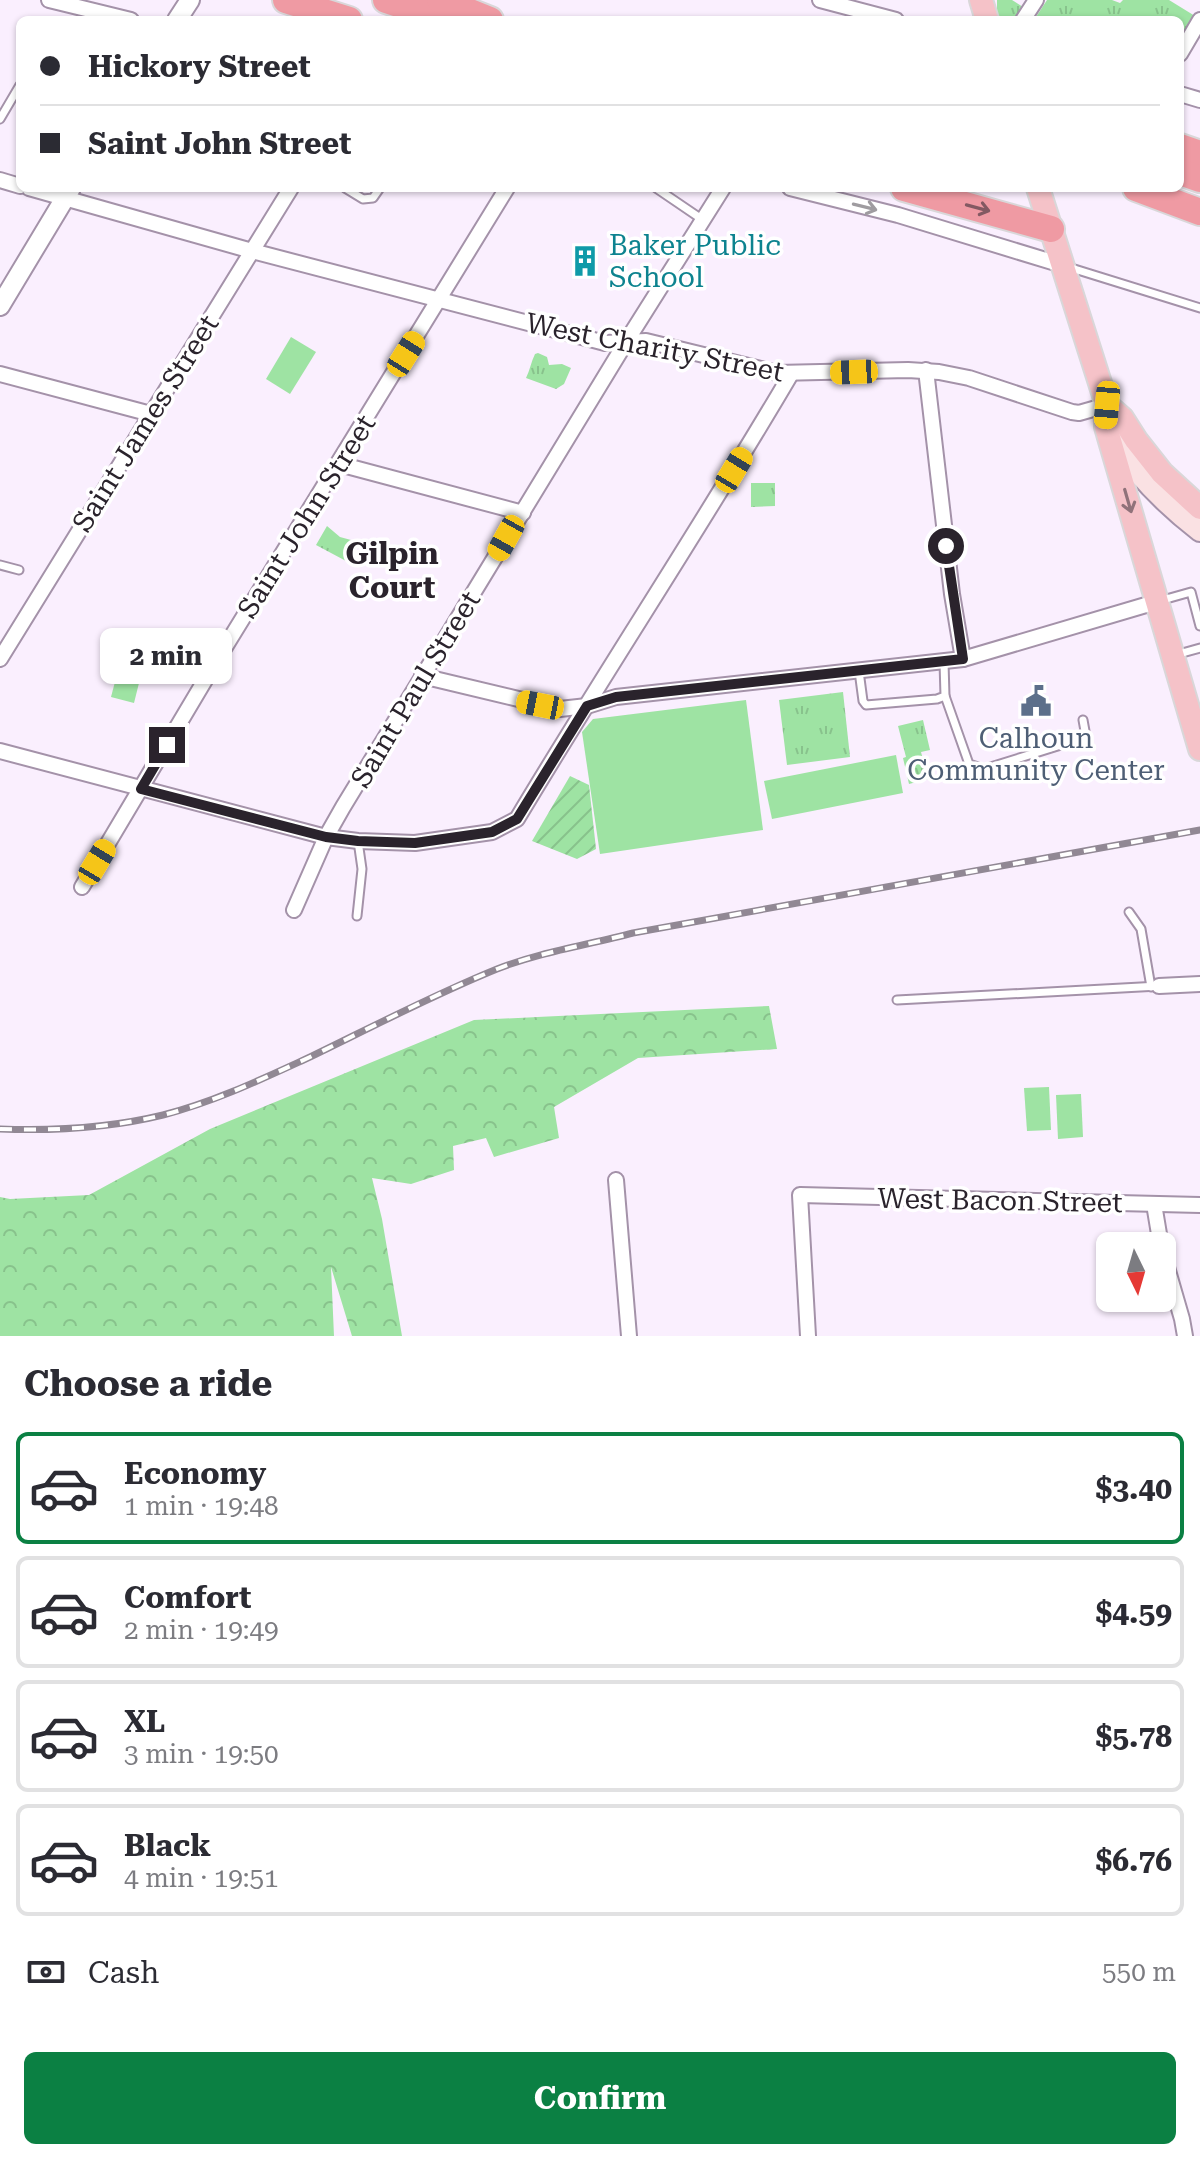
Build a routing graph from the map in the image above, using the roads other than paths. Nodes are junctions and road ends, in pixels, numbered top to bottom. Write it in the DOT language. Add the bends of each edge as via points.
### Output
graph roads {
  1 [pos="49,0"];
  2 [pos="286,0"];
  3 [pos="386,0"];
  4 [pos="440,0"];
  5 [pos="820,0"];
  6 [pos="115,16"];
  7 [pos="336,16"];
  8 [pos="434,16"];
  9 [pos="480,16"];
  10 [pos="881,16"];
  11 [pos="1200,20"];
  12 [pos="1184,47"];
  13 [pos="16,92"];
  14 [pos="0,119"];
  15 [pos="289,192"];
  16 [pos="352,192"];
  17 [pos="377,192"];
  18 [pos="505,192"];
  19 [pos="662,192"];
  20 [pos="720,192"];
  21 [pos="806,192"];
  22 [pos="918,192"];
  23 [pos="1040,192"];
  24 [pos="1147,192"];
  25 [pos="68,193"];
  26 [pos="1200,212"];
  27 [pos="703,220"];
  28 [pos="1051,229"];
  29 [pos="252,251"];
  30 [pos="1062,265"];
  31 [pos="438,300"];
  32 [pos="0,306"];
  33 [pos="1200,308"];
  34 [pos="626,342"];
  35 [pos="926,370"];
  36 [pos="0,374"];
  37 [pos="791,374"];
  38 [pos="151,414"];
  39 [pos="1106,416"];
  40 [pos="339,464"];
  41 [pos="1200,508"];
  42 [pos="523,513"];
  43 [pos="1200,531"];
  44 [pos="0,565"];
  45 [pos="19,570"];
  46 [pos="1156,602"];
  47 [pos="1200,626"];
  48 [pos="1200,648"];
  49 [pos="1172,656"];
  50 [pos="0,659"];
  51 [pos="963,659"];
  52 [pos="944,662"];
  53 [pos="859,671"];
  54 [pos="422,676"];
  55 [pos="945,696"];
  56 [pos="587,706"];
  57 [pos="1083,720"];
  58 [pos="1198,744"];
  59 [pos="0,751"];
  60 [pos="141,789"];
  61 [pos="326,837"];
  62 [pos="358,841"];
  63 [pos="82,887"];
  64 [pos="294,910"];
  65 [pos="1129,912"];
  66 [pos="357,916"];
  67 [pos="1200,984"];
  68 [pos="1155,987"];
  69 [pos="897,1000"];
  70 [pos="616,1180"];
  71 [pos="1154,1204"];
  72 [pos="1200,1205"];
  73 [pos="1159,1232"];
  74 [pos="1176,1298"];
  75 [pos="629,1336"];
  76 [pos="808,1336"];
  77 [pos="1185,1336"];
  1 -- 6 [label="street"];
  2 -- 7 [label="highway"];
  3 -- 8 [label="highway"];
  4 -- 9 [label="highway"];
  5 -- 10 [label="street"];
  11 -- 12 [label="street"];
  13 -- 14 [label="lane"];
  15 -- 29 [label="street, Saint James Street"];
  16 -- 17 [label="lane" via="363,199"];
  18 -- 31 [label="street, Saint John Street"];
  19 -- 27 [label="lane"];
  20 -- 27 [label="street, Saint Paul Street"];
  21 -- 30 [label="street, one-way"];
  22 -- 28 [label="highway, one-way"];
  23 -- 28 [label="main road"];
  24 -- 26 [label="highway"];
  25 -- 29 [label="street, West Charity Street"];
  25 -- 32 [label="street"];
  27 -- 34 [label="street, Saint Paul Street"];
  28 -- 30 [label="main road"];
  29 -- 31 [label="street, West Charity Street"];
  29 -- 38 [label="street, Saint James Street"];
  30 -- 33 [label="lane"];
  30 -- 39 [label="main road"];
  31 -- 34 [label="street, West Charity Street" via="605,343"];
  31 -- 40 [label="street, Saint John Street"];
  34 -- 37 [label="street, West Charity Street" via="646,341"];
  34 -- 42 [label="street, Saint Paul Street"];
  35 -- 37 [label="street, West Charity Street"];
  35 -- 39 [label="street, West Charity Street" via="1072,412"];
  35 -- 51 [label="street"];
  36 -- 38 [label="street"];
  37 -- 56 [label="street"];
  38 -- 50 [label="street, Saint James Street"];
  39 -- 41 [label="main road" via="1122,418 1162,473"];
  39 -- 43 [label="main road" via="1122,452 1146,482"];
  39 -- 46 [label="main road, one-way"];
  40 -- 42 [label="street"];
  40 -- 60 [label="street, Saint John Street"];
  42 -- 54 [label="street, Saint Paul Street"];
  44 -- 45 [label="lane"];
  46 -- 47 [label="lane" via="1191,592"];
  46 -- 49 [label="main road"];
  46 -- 51 [label="street"];
  48 -- 49 [label="lane"];
  49 -- 58 [label="main road"];
  51 -- 52 [label="street"];
  52 -- 53 [label="street"];
  52 -- 55 [label="lane"];
  53 -- 55 [label="lane" via="866,705"];
  53 -- 56 [label="street" via="616,697"];
  54 -- 56 [label="street" via="560,709"];
  54 -- 61 [label="street, Saint Paul Street"];
  55 -- 57 [label="lane" via="969,764 984,769 1077,740 1085,731"];
  56 -- 62 [label="street" via="517,819 492,832 446,839"];
  59 -- 60 [label="street"];
  60 -- 61 [label="street"];
  60 -- 63 [label="street, Saint John Street"];
  61 -- 62 [label="street"];
  61 -- 64 [label="street, Saint Paul Street"];
  62 -- 66 [label="lane" via="362,869"];
  65 -- 68 [label="lane" via="1141,929"];
  67 -- 68 [label="street"];
  68 -- 69 [label="lane"];
  70 -- 75 [label="street"];
  71 -- 72 [label="street, West Bacon Street"];
  71 -- 73 [label="street"];
  71 -- 76 [label="street, West Bacon Street" via="800,1195"];
  74 -- 77 [label="street"];
}
